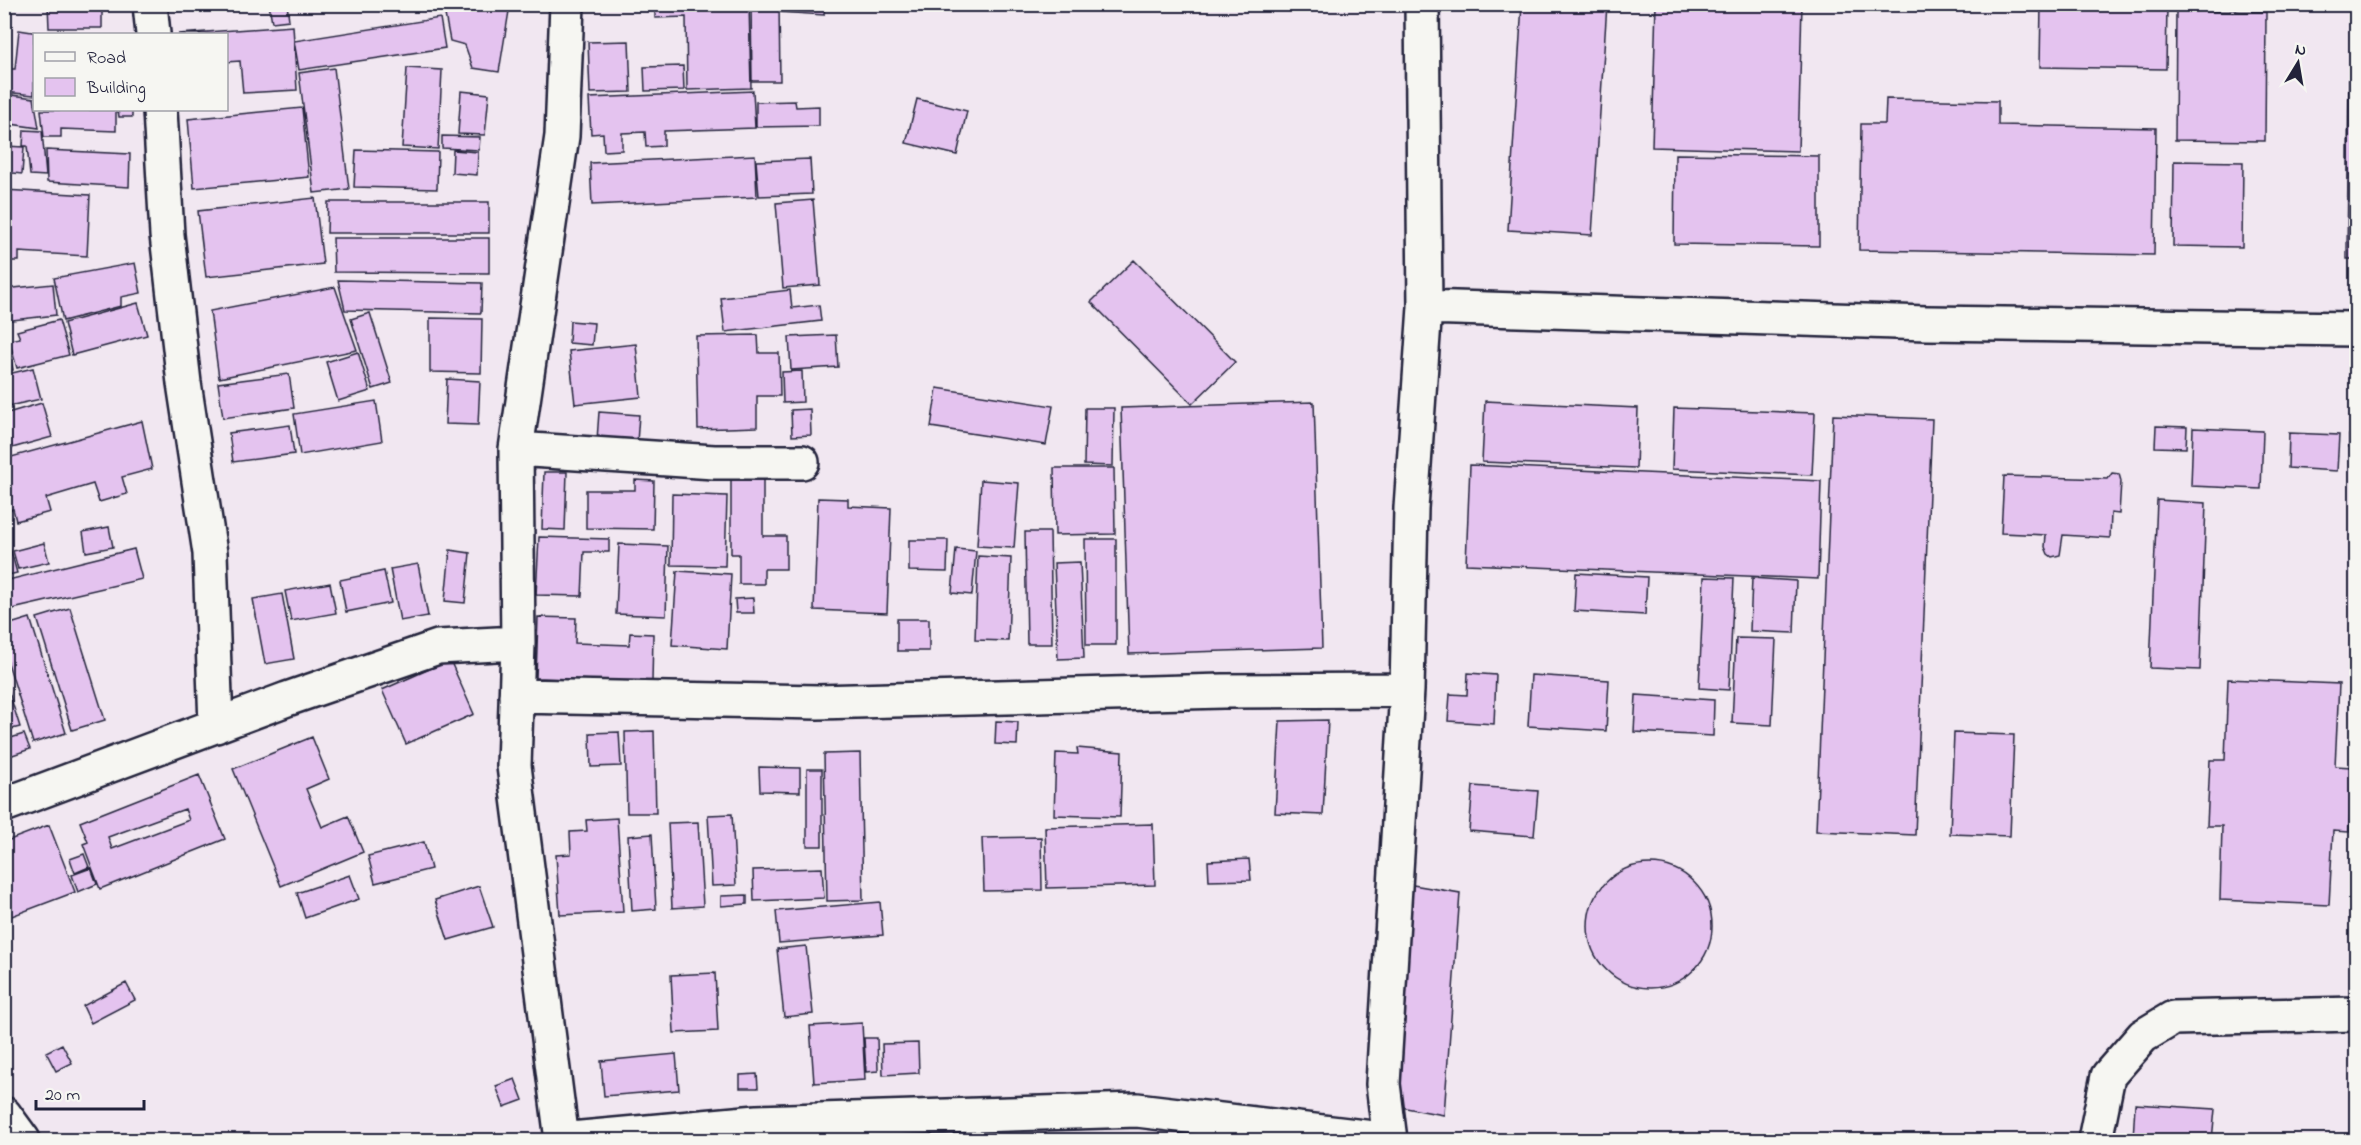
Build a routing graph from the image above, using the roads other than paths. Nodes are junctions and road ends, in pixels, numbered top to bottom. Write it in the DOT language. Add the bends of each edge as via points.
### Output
graph roads {
  1 [pos="150,4"];
  2 [pos="567,4"];
  3 [pos="1422,4"];
  4 [pos="153,33"];
  5 [pos="160,111"];
  6 [pos="1425,307"];
  7 [pos="2356,329"];
  8 [pos="516,449"];
  9 [pos="802,462"];
  10 [pos="518,643"];
  11 [pos="1407,690"];
  12 [pos="516,696"];
  13 [pos="216,726"];
  14 [pos="4,805"];
  15 [pos="2356,1014"];
  16 [pos="4,1114"];
  17 [pos="23,1140"];
  18 [pos="561,1140"];
  19 [pos="1390,1140"];
  20 [pos="1395,1140"];
  21 [pos="2095,1140"];
  1 -- 4 [label="street"];
  2 -- 8 [label="street" via="562,136"];
  3 -- 6 [label="street"];
  5 -- 13 [label="street" via="167,235 210,553"];
  6 -- 7 [label="street" via="1927,324"];
  6 -- 11 [label="street" via="1411,508"];
  8 -- 9 [label="street" via="714,462"];
  8 -- 10 [label="street"];
  10 -- 12 [label="street"];
  10 -- 13 [label="street" via="438,647"];
  11 -- 12 [label="street" via="818,702"];
  11 -- 19 [label="street" via="1383,1084"];
  12 -- 18 [label="street" via="514,766"];
  13 -- 14 [label="street"];
  15 -- 21 [label="street" via="2173,1018 2143,1036 2108,1076"];
  16 -- 17 [label="street"];
  18 -- 19 [label="street" via="757,1122 1137,1110"];
  19 -- 20 [label="street"];
}
